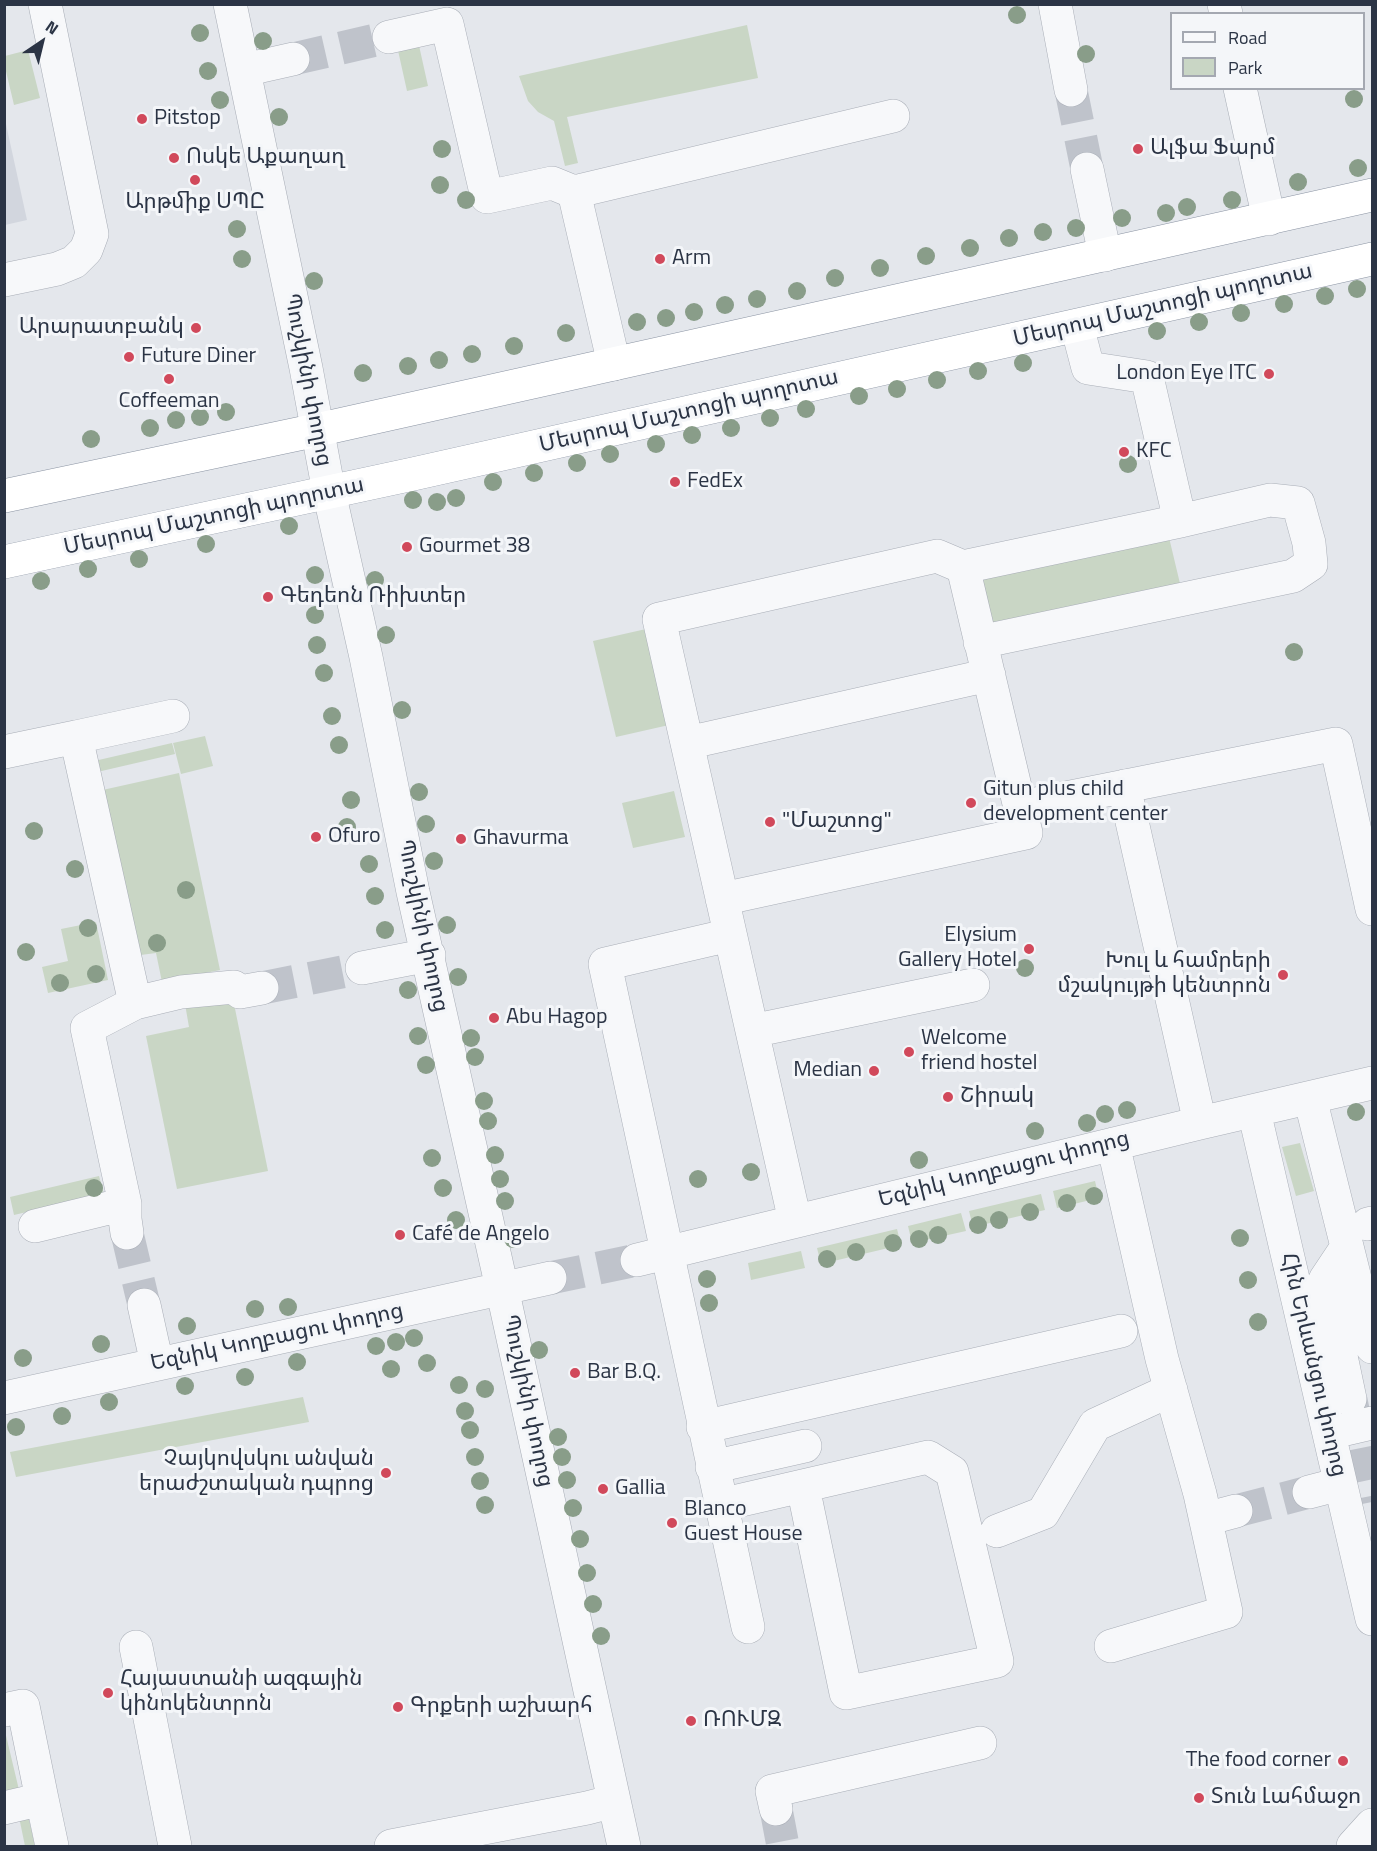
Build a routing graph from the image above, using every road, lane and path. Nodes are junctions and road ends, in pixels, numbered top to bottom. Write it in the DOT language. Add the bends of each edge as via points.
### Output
graph roads {
  1 [pos="45,4"];
  2 [pos="230,4"];
  3 [pos="1055,4"];
  4 [pos="444,14"];
  5 [pos="389,37"];
  6 [pos="293,59"];
  7 [pos="244,70"];
  8 [pos="1071,90"];
  9 [pos="1240,90"];
  10 [pos="893,116"];
  11 [pos="1087,169"];
  12 [pos="574,192"];
  13 [pos="1372,195"];
  14 [pos="1269,219"];
  15 [pos="1105,255"];
  16 [pos="1372,259"];
  17 [pos="4,280"];
  18 [pos="1077,326"];
  19 [pos="614,364"];
  20 [pos="317,430"];
  21 [pos="329,492"];
  22 [pos="4,496"];
  23 [pos="1180,521"];
  24 [pos="4,562"];
  25 [pos="963,567"];
  26 [pos="981,642"];
  27 [pos="989,675"];
  28 [pos="173,716"];
  29 [pos="76,737"];
  30 [pos="687,743"];
  31 [pos="4,752"];
  32 [pos="1124,786"];
  33 [pos="1021,807"];
  34 [pos="722,899"];
  35 [pos="1372,909"];
  36 [pos="730,935"];
  37 [pos="429,955"];
  38 [pos="362,968"];
  39 [pos="973,985"];
  40 [pos="262,988"];
  41 [pos="135,1003"];
  42 [pos="752,1032"];
  43 [pos="1372,1083"];
  44 [pos="1310,1098"];
  45 [pos="1254,1110"];
  46 [pos="1200,1123"];
  47 [pos="1113,1144"];
  48 [pos="795,1221"];
  49 [pos="35,1226"];
  50 [pos="1362,1232"];
  51 [pos="651,1256"];
  52 [pos="1291,1266"];
  53 [pos="550,1278"];
  54 [pos="1325,1280"];
  55 [pos="502,1288"];
  56 [pos="144,1305"];
  57 [pos="1121,1330"];
  58 [pos="1372,1347"];
  59 [pos="157,1364"];
  60 [pos="1171,1390"];
  61 [pos="4,1398"];
  62 [pos="1350,1399"];
  63 [pos="1372,1423"];
  64 [pos="703,1427"];
  65 [pos="1329,1433"];
  66 [pos="805,1446"];
  67 [pos="712,1467"];
  68 [pos="1340,1484"];
  69 [pos="803,1487"];
  70 [pos="1309,1492"];
  71 [pos="720,1505"];
  72 [pos="997,1531"];
  73 [pos="1372,1619"];
  74 [pos="748,1627"];
  75 [pos="1111,1646"];
  76 [pos="136,1647"];
  77 [pos="4,1710"];
  78 [pos="980,1743"];
  79 [pos="42,1799"];
  80 [pos="614,1801"];
  81 [pos="4,1808"];
  82 [pos="776,1809"];
  83 [pos="1372,1825"];
  84 [pos="52,1846"];
  85 [pos="175,1846"];
  86 [pos="391,1846"];
  87 [pos="624,1846"];
  88 [pos="1353,1846"];
  1 -- 17 [label="street" via="92,234 86,250 74,262"];
  2 -- 7 [label="street, Պուշկինի փողոց"];
  3 -- 8 [label="street"];
  4 -- 5 [label="street"];
  4 -- 12 [label="street" via="487,197 552,183"];
  6 -- 7 [label="street"];
  7 -- 20 [label="street, Պուշկինի փողոց"];
  9 -- 14 [label="street"];
  10 -- 12 [label="street"];
  11 -- 15 [label="street"];
  12 -- 19 [label="street"];
  13 -- 14 [label="highway"];
  14 -- 15 [label="highway"];
  15 -- 19 [label="highway"];
  16 -- 18 [label="highway, Մեսրոպ Մաշտոցի պողոտա"];
  18 -- 21 [label="highway, Մեսրոպ Մաշտոցի պողոտա"];
  18 -- 23 [label="street" via="1088,368 1147,377"];
  19 -- 20 [label="highway"];
  20 -- 21 [label="street, Պուշկինի փողոց"];
  20 -- 22 [label="highway"];
  21 -- 24 [label="highway, Մեսրոպ Մաշտոցի պողոտա"];
  21 -- 37 [label="street, Պուշկինի փողոց"];
  23 -- 25 [label="street"];
  23 -- 26 [label="street" via="1270,500 1298,502 1311,564 1293,576"];
  25 -- 26 [label="street"];
  25 -- 30 [label="street" via="937,556 659,620"];
  26 -- 27 [label="street"];
  27 -- 30 [label="street"];
  27 -- 33 [label="street"];
  28 -- 29 [label="street"];
  29 -- 31 [label="street"];
  29 -- 41 [label="street"];
  30 -- 34 [label="street"];
  32 -- 33 [label="street"];
  32 -- 35 [label="street" via="1336,744"];
  32 -- 46 [label="street"];
  33 -- 34 [label="street" via="1026,833"];
  34 -- 36 [label="street"];
  36 -- 42 [label="street"];
  36 -- 51 [label="street" via="605,964"];
  37 -- 38 [label="street"];
  37 -- 55 [label="street, Պուշկինի փողոց"];
  39 -- 42 [label="street"];
  40 -- 41 [label="street" via="181,992"];
  41 -- 49 [label="street" via="87,1028 126,1218"];
  42 -- 48 [label="street"];
  43 -- 44 [label="street, Եզնիկ Կողբացու փողոց"];
  44 -- 45 [label="street, Եզնիկ Կողբացու փողոց"];
  44 -- 50 [label="street"];
  45 -- 46 [label="street, Եզնիկ Կողբացու փողոց"];
  45 -- 52 [label="street, Հին Երևանցու փողոց"];
  46 -- 47 [label="street, Եզնիկ Կողբացու փողոց"];
  47 -- 48 [label="street, Եզնիկ Կողբացու փողոց"];
  47 -- 60 [label="street"];
  48 -- 51 [label="street, Եզնիկ Կողբացու փողոց"];
  50 -- 54 [label="street"];
  50 -- 58 [label="street"];
  51 -- 64 [label="street"];
  52 -- 54 [label="street"];
  52 -- 65 [label="street, Հին Երևանցու փողոց"];
  53 -- 55 [label="street, Եզնիկ Կողբացու փողոց"];
  54 -- 62 [label="street"];
  55 -- 59 [label="street, Եզնիկ Կողբացու փողոց"];
  55 -- 80 [label="street, Պուշկինի փողոց"];
  56 -- 59 [label="street"];
  57 -- 64 [label="street"];
  59 -- 61 [label="street, Եզնիկ Կողբացու փողոց"];
  60 -- 72 [label="street" via="1095,1425 1043,1513"];
  60 -- 75 [label="street" via="1200,1494 1221,1515 1226,1612"];
  63 -- 65 [label="street"];
  64 -- 67 [label="street"];
  65 -- 68 [label="street, Հին Երևանցու փողոց"];
  66 -- 67 [label="street"];
  67 -- 71 [label="street"];
  68 -- 70 [label="street"];
  68 -- 73 [label="street, Հին Երևանցու փողոց"];
  69 -- 69 [label="street" via="846,1693 997,1661 952,1472 928,1457"];
  69 -- 71 [label="street"];
  71 -- 74 [label="street"];
  76 -- 85 [label="street"];
  77 -- 79 [label="street" via="23,1706"];
  78 -- 82 [label="street" via="772,1791"];
  79 -- 81 [label="street"];
  79 -- 84 [label="street"];
  80 -- 86 [label="street"];
  80 -- 87 [label="street, Պուշկինի փողոց"];
  83 -- 88 [label="street"];
}
